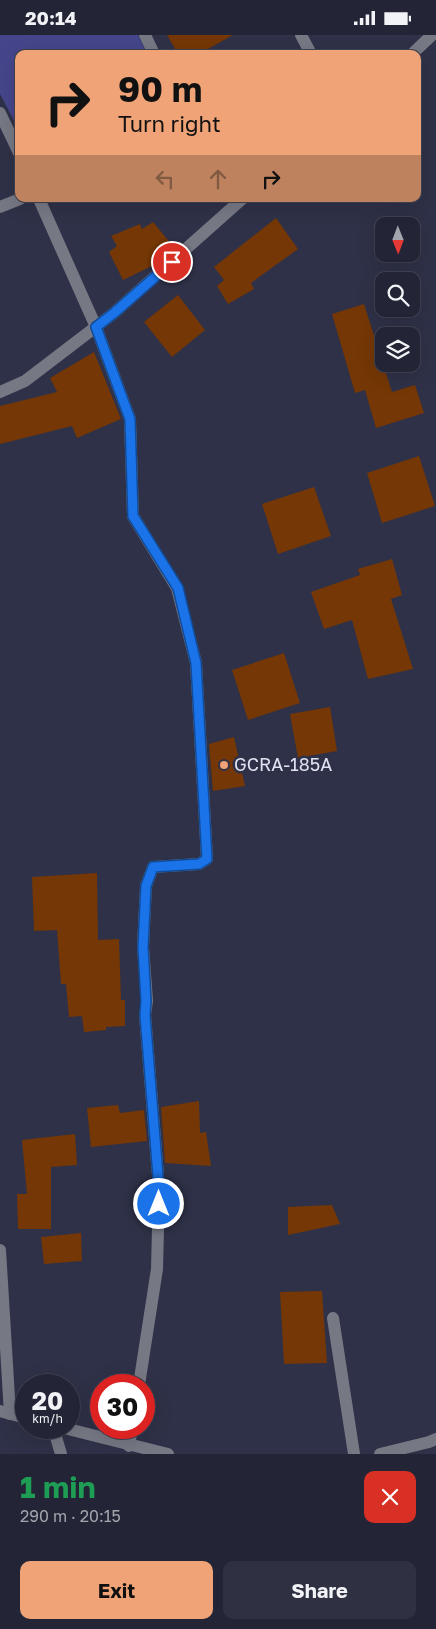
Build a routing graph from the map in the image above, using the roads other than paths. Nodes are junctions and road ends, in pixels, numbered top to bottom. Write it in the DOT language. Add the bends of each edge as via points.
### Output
graph roads {
  1 [pos="146,35"];
  2 [pos="301,35"];
  3 [pos="432,35"];
  4 [pos="152,50"];
  5 [pos="309,50"];
  6 [pos="416,50"];
  7 [pos="0,113"];
  8 [pos="15,145"];
  9 [pos="15,201"];
  10 [pos="40,202"];
  11 [pos="239,202"];
  12 [pos="0,207"];
  13 [pos="96,327"];
  14 [pos="0,392"];
  15 [pos="0,1250"];
  16 [pos="333,1318"];
  17 [pos="141,1374"];
  18 [pos="5,1413"];
  19 [pos="80,1432"];
  20 [pos="56,1439"];
  21 [pos="130,1439"];
  22 [pos="436,1439"];
  23 [pos="129,1445"];
  24 [pos="60,1454"];
  25 [pos="168,1454"];
  26 [pos="354,1454"];
  27 [pos="380,1454"];
  1 -- 4 [label="street"];
  2 -- 5 [label="street"];
  3 -- 6 [label="street"];
  7 -- 8 [label="street"];
  9 -- 12 [label="street"];
  10 -- 13 [label="street"];
  11 -- 13 [label="street"];
  13 -- 14 [label="street" via="25,381"];
  13 -- 17 [label="street" via="130,419 133,516 178,588 196,663 207,859 199,864 153,867 146,886 143,947 145,1015 159,1188 157,1269"];
  15 -- 18 [label="street"];
  16 -- 26 [label="street"];
  19 -- 23 [label="street"];
  20 -- 24 [label="street"];
  21 -- 23 [label="street"];
  22 -- 27 [label="street"];
  23 -- 25 [label="street"];
}
